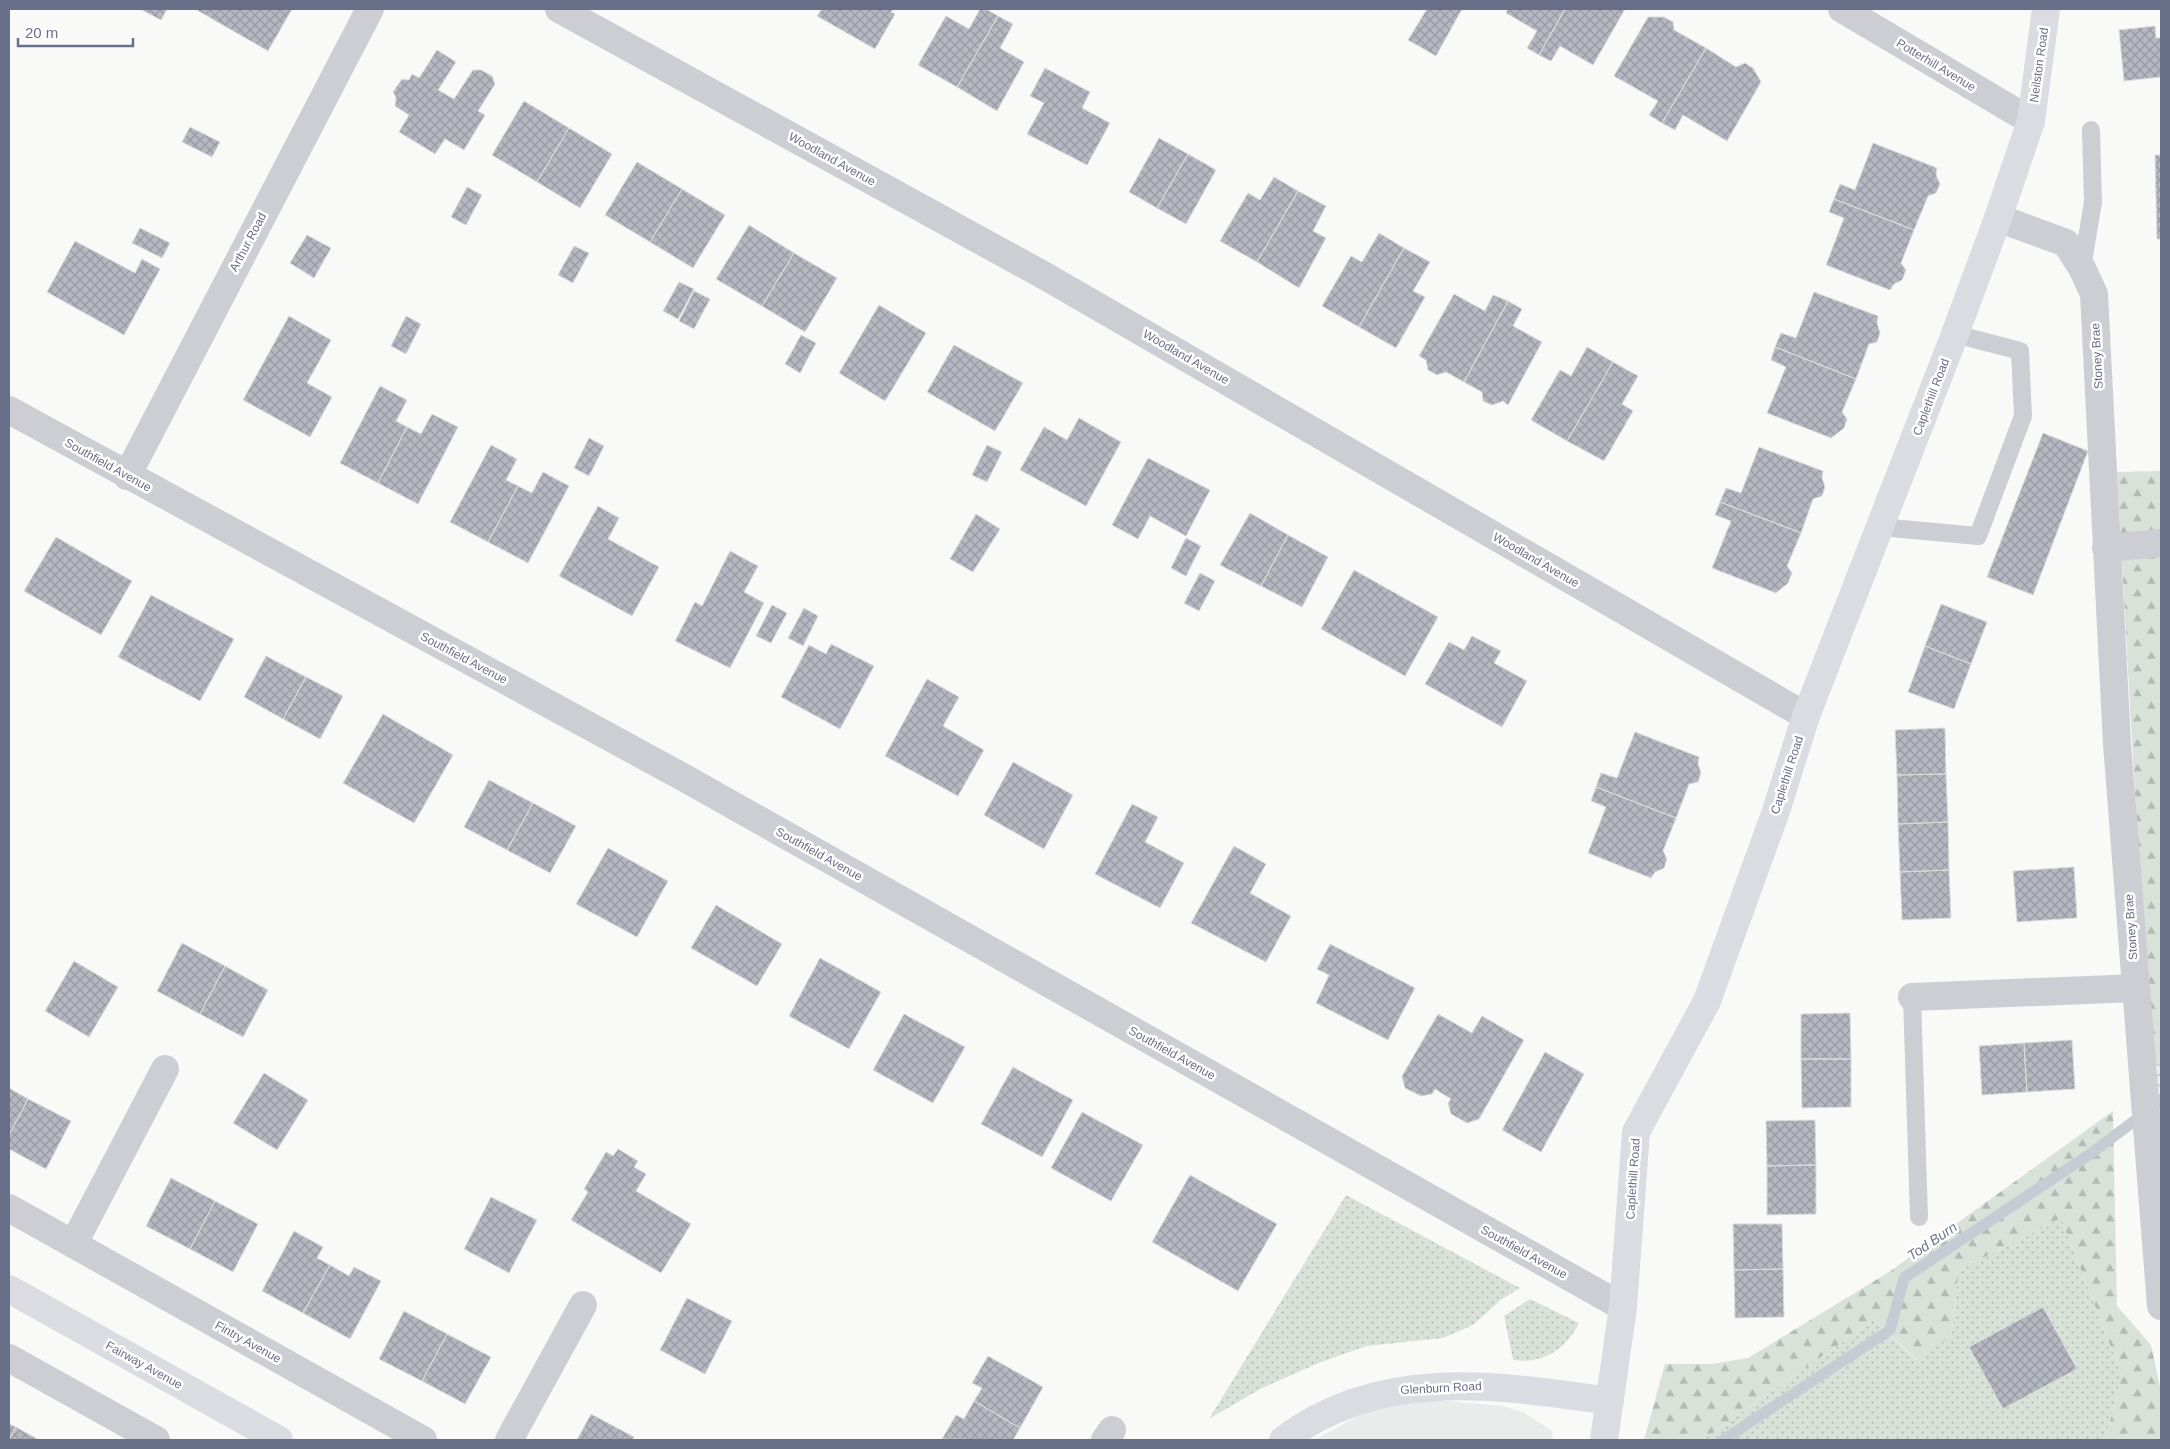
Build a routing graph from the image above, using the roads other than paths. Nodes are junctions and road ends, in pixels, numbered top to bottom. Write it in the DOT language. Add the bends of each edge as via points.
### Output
graph roads {
  1 [pos="370,9"];
  2 [pos="559,9"];
  3 [pos="1842,9"];
  4 [pos="2046,9"];
  5 [pos="2031,121"];
  6 [pos="2091,130"];
  7 [pos="1998,218"];
  8 [pos="2082,268"];
  9 [pos="1956,334"];
  10 [pos="9,410"];
  11 [pos="127,476"];
  12 [pos="1880,526"];
  13 [pos="2161,543"];
  14 [pos="2106,548"];
  15 [pos="1806,716"];
  16 [pos="2136,988"];
  17 [pos="1912,997"];
  18 [pos="165,1069"];
  19 [pos="2153,1100"];
  20 [pos="9,1208"];
  21 [pos="1919,1216"];
  22 [pos="74,1243"];
  23 [pos="9,1289"];
  24 [pos="583,1305"];
  25 [pos="2161,1306"];
  26 [pos="1623,1307"];
  27 [pos="9,1358"];
  28 [pos="1610,1401"];
  29 [pos="156,1440"];
  30 [pos="279,1440"];
  31 [pos="423,1440"];
  32 [pos="509,1440"];
  33 [pos="1283,1440"];
  34 [pos="1604,1440"];
  1 -- 11 [label="street, Arthur Road"];
  2 -- 15 [label="street, Woodland Avenue" via="1045,276"];
  3 -- 5 [label="street, Potterhill Avenue"];
  4 -- 5 [label="main road, Neilston Road"];
  5 -- 7 [label="main road, Caplethill Road"];
  6 -- 8 [label="lane" via="2093,202"];
  7 -- 8 [label="street, Stoney Brae" via="2066,243"];
  7 -- 9 [label="main road, Caplethill Road"];
  8 -- 14 [label="street, Stoney Brae" via="2094,294"];
  9 -- 12 [label="main road, Caplethill Road"];
  9 -- 12 [label="lane" via="2020,351 2023,416 1978,536"];
  10 -- 11 [label="street, Southfield Avenue"];
  11 -- 26 [label="street, Southfield Avenue" via="681,776"];
  12 -- 15 [label="main road, Caplethill Road"];
  13 -- 14 [label="street"];
  14 -- 16 [label="street, Stoney Brae"];
  15 -- 26 [label="main road, Caplethill Road" via="1776,812 1707,1001 1636,1132"];
  16 -- 17 [label="street"];
  16 -- 19 [label="street, Stoney Brae"];
  17 -- 21 [label="lane"];
  18 -- 22 [label="street"];
  19 -- 25 [label="street, Stoney Brae"];
  20 -- 22 [label="street, Fintry Avenue"];
  22 -- 31 [label="street, Fintry Avenue"];
  23 -- 30 [label="main road, Fairway Avenue"];
  24 -- 32 [label="street"];
  26 -- 28 [label="main road, Caplethill Road"];
  27 -- 29 [label="street"];
  28 -- 33 [label="main road, Glenburn Road" via="1521,1388 1423,1387 1359,1400 1325,1415"];
  28 -- 34 [label="main road, Caplethill Road"];
}
